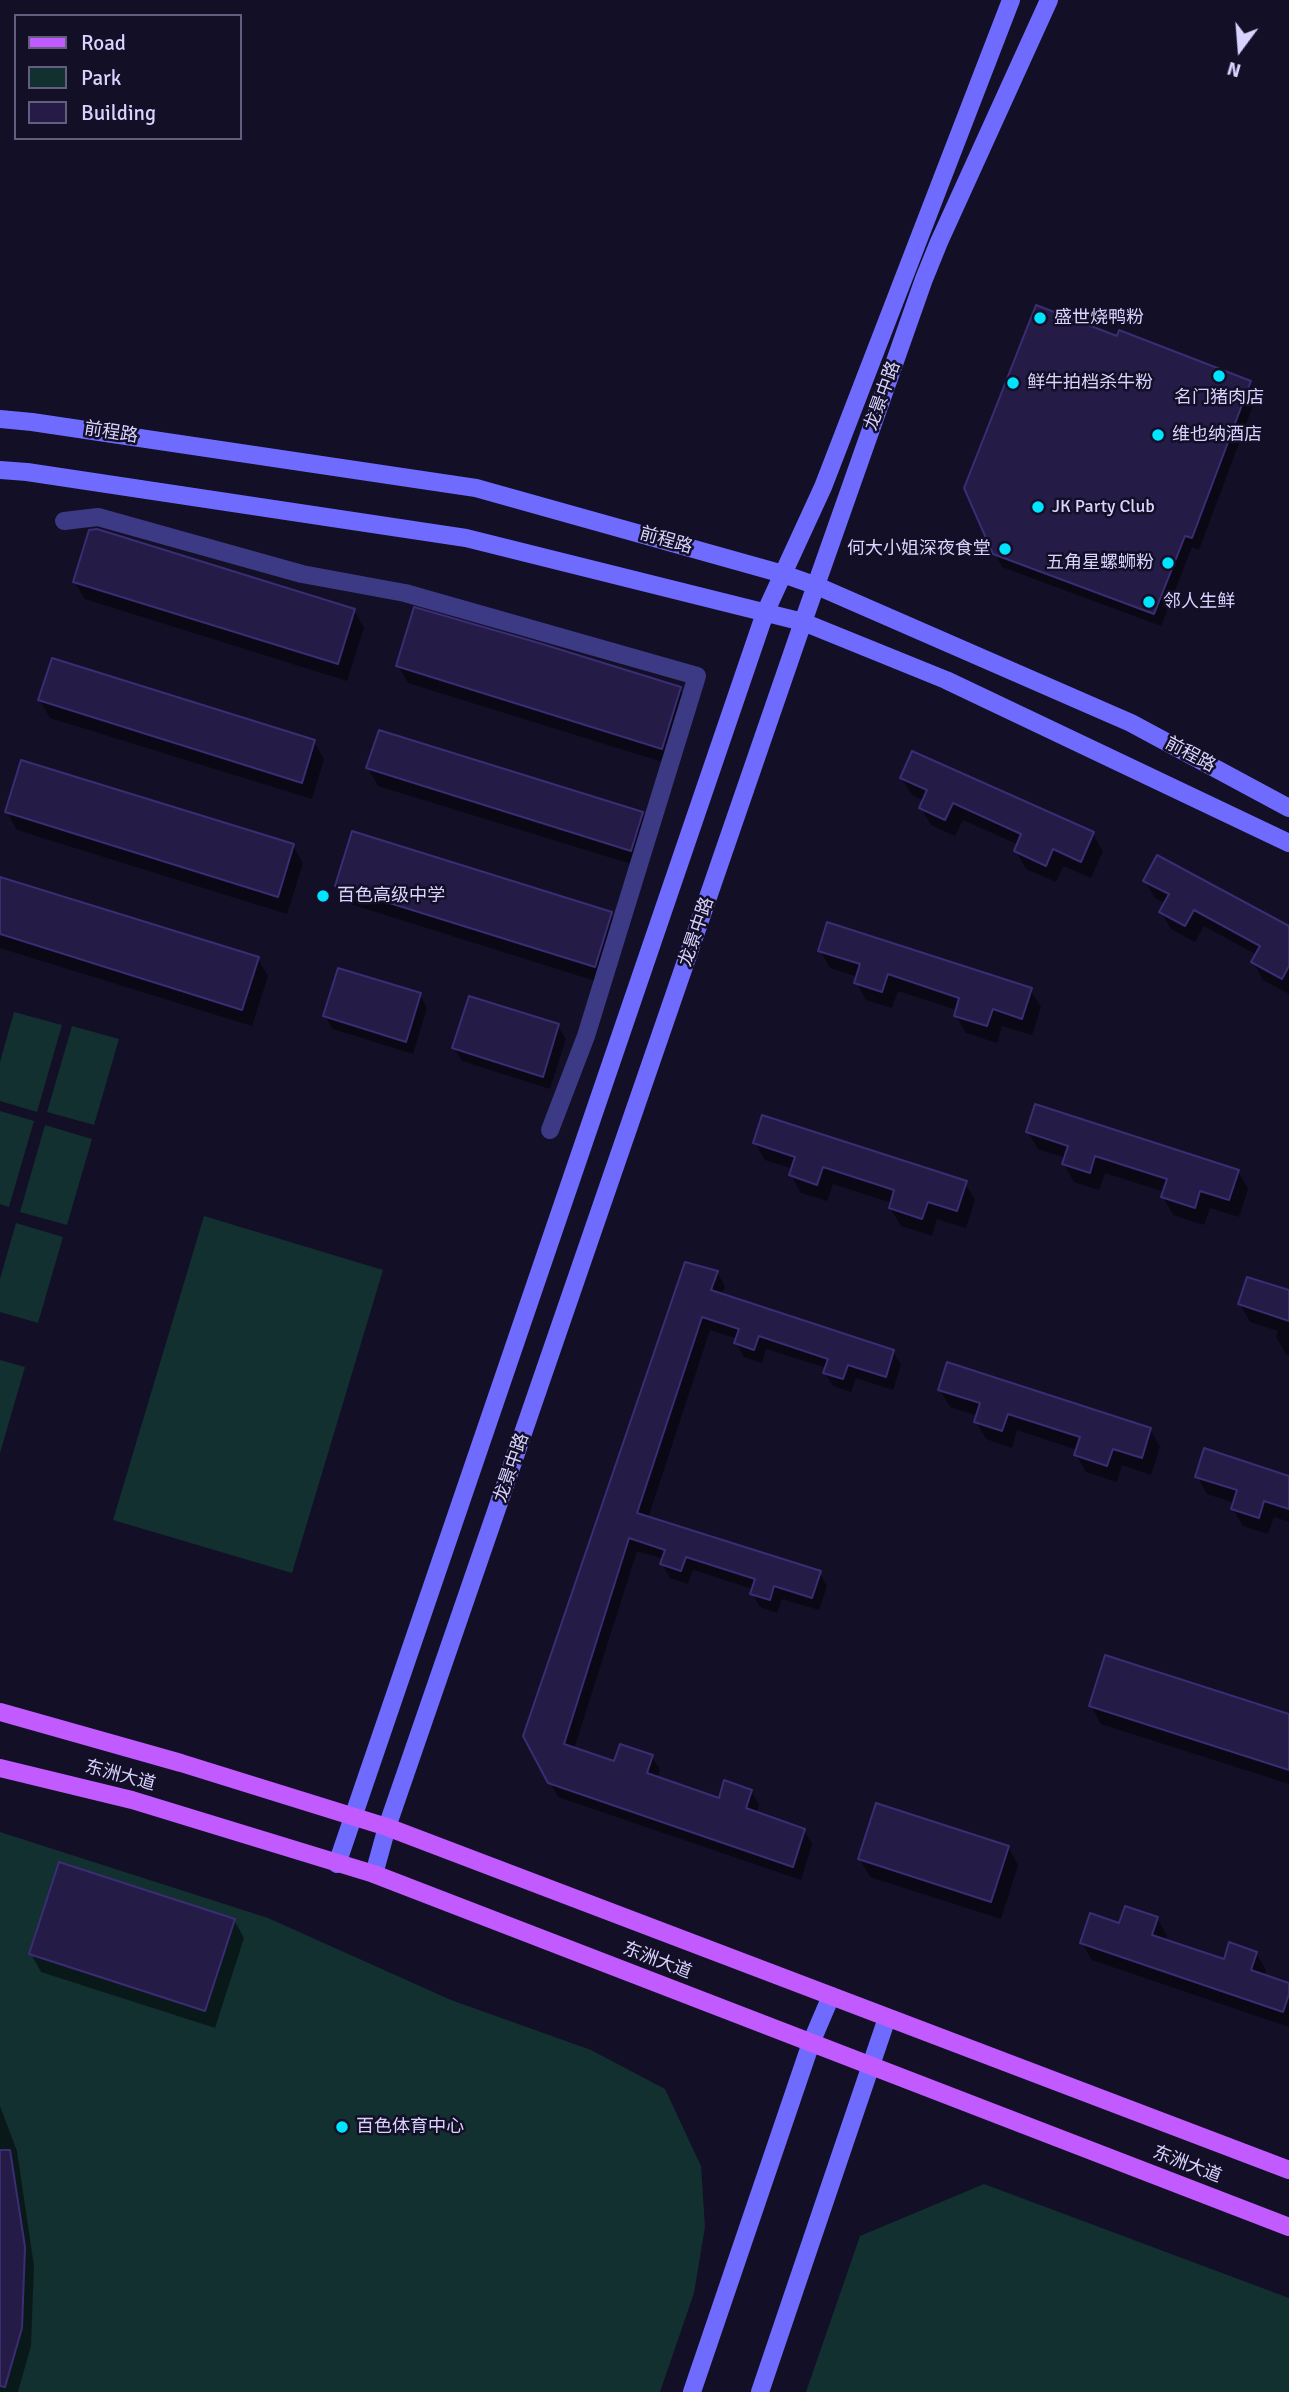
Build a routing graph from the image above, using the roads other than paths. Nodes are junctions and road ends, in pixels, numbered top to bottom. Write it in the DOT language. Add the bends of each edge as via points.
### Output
graph roads {
  1 [pos="1011,0"];
  2 [pos="1049,0"];
  3 [pos="0,419"];
  4 [pos="0,470"];
  5 [pos="64,521"];
  6 [pos="783,574"];
  7 [pos="817,586"];
  8 [pos="765,613"];
  9 [pos="803,622"];
  10 [pos="1289,808"];
  11 [pos="1289,843"];
  12 [pos="550,1130"];
  13 [pos="0,1712"];
  14 [pos="0,1768"];
  15 [pos="354,1817"];
  16 [pos="387,1827"];
  17 [pos="337,1864"];
  18 [pos="374,1874"];
  19 [pos="831,1996"];
  20 [pos="887,2018"];
  21 [pos="811,2043"];
  22 [pos="871,2066"];
  23 [pos="1289,2170"];
  24 [pos="1289,2227"];
  25 [pos="692,2392"];
  26 [pos="760,2392"];
  1 -- 6 [label="street, 龙景中路" via="823,487"];
  2 -- 7 [label="street, 龙景中路" via="939,242"];
  3 -- 6 [label="street, 前程路" via="476,488"];
  4 -- 8 [label="street, 前程路" via="466,538"];
  5 -- 12 [label="street" via="98,517 302,575 405,593 697,676 586,1036"];
  6 -- 7 [label="street, 前程路"];
  6 -- 8 [label="street, 龙景中路"];
  7 -- 9 [label="street, 龙景中路"];
  7 -- 10 [label="street, 前程路" via="1131,723"];
  8 -- 9 [label="street, 前程路"];
  8 -- 15 [label="street, 龙景中路"];
  9 -- 11 [label="street, 前程路" via="946,680"];
  9 -- 16 [label="street, 龙景中路"];
  13 -- 15 [label="main road, 东洲大道"];
  14 -- 17 [label="main road, 东洲大道" via="132,1800"];
  15 -- 16 [label="main road, 东洲大道"];
  15 -- 17 [label="street, 龙景中路"];
  16 -- 18 [label="street, 龙景中路"];
  16 -- 19 [label="main road, 东洲大道"];
  17 -- 18 [label="main road, 东洲大道"];
  18 -- 21 [label="main road, 东洲大道"];
  19 -- 20 [label="main road, 东洲大道"];
  19 -- 21 [label="street"];
  20 -- 22 [label="street"];
  20 -- 23 [label="main road, 东洲大道"];
  21 -- 22 [label="main road, 东洲大道"];
  21 -- 25 [label="street"];
  22 -- 24 [label="main road, 东洲大道"];
  22 -- 26 [label="street"];
}
